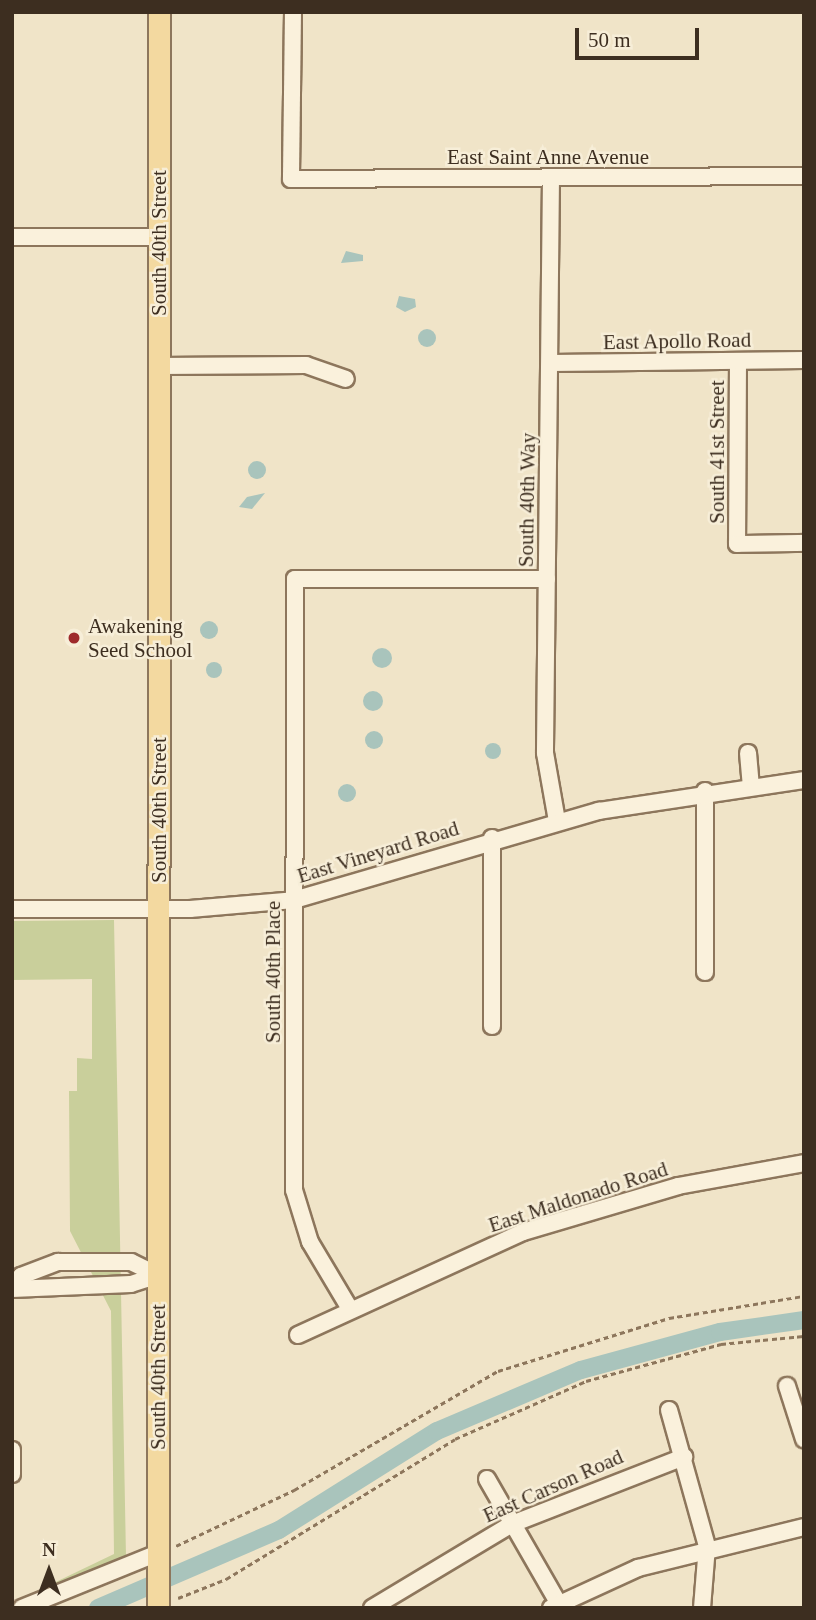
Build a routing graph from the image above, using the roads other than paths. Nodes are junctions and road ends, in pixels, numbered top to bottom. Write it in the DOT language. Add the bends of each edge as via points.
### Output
graph roads {
  1 [pos="159,12"];
  2 [pos="293,12"];
  3 [pos="804,176"];
  4 [pos="551,177"];
  5 [pos="12,237"];
  6 [pos="159,237"];
  7 [pos="804,360"];
  8 [pos="738,361"];
  9 [pos="551,363"];
  10 [pos="159,366"];
  11 [pos="346,379"];
  12 [pos="804,543"];
  13 [pos="547,579"];
  14 [pos="748,753"];
  15 [pos="804,780"];
  16 [pos="751,785"];
  17 [pos="705,791"];
  18 [pos="557,821"];
  19 [pos="492,838"];
  20 [pos="294,900"];
  21 [pos="12,909"];
  22 [pos="158,909"];
  23 [pos="705,972"];
  24 [pos="492,1026"];
  25 [pos="804,1163"];
  26 [pos="70,1262"];
  27 [pos="158,1275"];
  28 [pos="71,1283"];
  29 [pos="12,1288"];
  30 [pos="350,1309"];
  31 [pos="298,1335"];
  32 [pos="788,1386"];
  33 [pos="669,1410"];
  34 [pos="804,1438"];
  35 [pos="12,1450"];
  36 [pos="684,1457"];
  37 [pos="12,1474"];
  38 [pos="487,1479"];
  39 [pos="512,1524"];
  40 [pos="804,1527"];
  41 [pos="707,1546"];
  42 [pos="158,1553"];
  43 [pos="158,1606"];
  44 [pos="555,1606"];
  45 [pos="372,1607"];
  46 [pos="22,1608"];
  47 [pos="702,1608"];
  1 -- 6 [label="main road, South 40th Street"];
  2 -- 4 [label="street, East Saint Anne Avenue" via="292,179"];
  3 -- 4 [label="street, East Saint Anne Avenue"];
  4 -- 9 [label="street, South 40th Way"];
  5 -- 6 [label="street"];
  6 -- 10 [label="main road, South 40th Street"];
  7 -- 8 [label="street, East Apollo Road"];
  8 -- 9 [label="street, East Apollo Road"];
  8 -- 12 [label="street, South 41st Street" via="737,544"];
  9 -- 13 [label="street, South 40th Way"];
  10 -- 11 [label="street" via="306,365"];
  10 -- 22 [label="main road, South 40th Street"];
  13 -- 18 [label="street, South 40th Way" via="545,753"];
  13 -- 20 [label="street, South 40th Place" via="295,579"];
  14 -- 16 [label="street"];
  15 -- 16 [label="street, East Vineyard Road"];
  16 -- 17 [label="street, East Vineyard Road"];
  17 -- 18 [label="street, East Vineyard Road"];
  17 -- 23 [label="street"];
  18 -- 19 [label="street, East Vineyard Road"];
  19 -- 20 [label="street, East Vineyard Road"];
  19 -- 24 [label="street"];
  20 -- 22 [label="street, East Vineyard Road"];
  20 -- 30 [label="street, South 40th Place" via="294,1190 310,1242"];
  21 -- 22 [label="street, East Vineyard Road"];
  22 -- 27 [label="main road, South 40th Street"];
  25 -- 30 [label="street, East Maldonado Road" via="678,1186 523,1232"];
  26 -- 27 [label="street" via="131,1262"];
  26 -- 28 [label="street"];
  26 -- 29 [label="street" via="44,1265"];
  27 -- 28 [label="street" via="131,1284"];
  27 -- 42 [label="main road, South 40th Street"];
  28 -- 29 [label="street"];
  30 -- 31 [label="street, East Maldonado Road"];
  32 -- 34 [label="street"];
  33 -- 36 [label="street"];
  35 -- 37 [label="street"];
  36 -- 39 [label="street, East Carson Road"];
  36 -- 41 [label="street"];
  38 -- 39 [label="street"];
  39 -- 44 [label="street"];
  39 -- 45 [label="street, East Carson Road"];
  40 -- 41 [label="street"];
  41 -- 44 [label="street"];
  41 -- 47 [label="street"];
  42 -- 43 [label="main road, South 40th Street"];
  42 -- 46 [label="street"];
}
